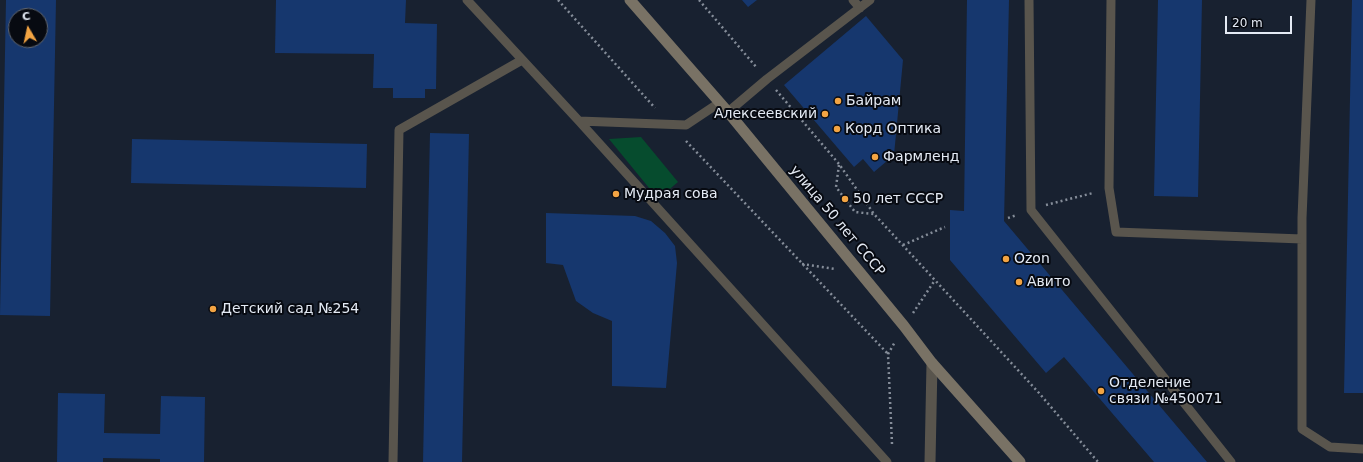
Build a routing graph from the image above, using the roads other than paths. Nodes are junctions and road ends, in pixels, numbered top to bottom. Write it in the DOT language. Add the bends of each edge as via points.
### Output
graph roads {
  1 [pos="467,0"];
  2 [pos="630,0"];
  3 [pos="853,0"];
  4 [pos="870,0"];
  5 [pos="1029,0"];
  6 [pos="1111,0"];
  7 [pos="1311,0"];
  8 [pos="860,8"];
  9 [pos="522,60"];
  10 [pos="719,103"];
  11 [pos="728,112"];
  12 [pos="579,121"];
  13 [pos="1302,239"];
  14 [pos="932,363"];
  15 [pos="1363,449"];
  16 [pos="393,462"];
  17 [pos="887,462"];
  18 [pos="930,462"];
  19 [pos="1020,462"];
  20 [pos="1231,462"];
  1 -- 9 [label="lane"];
  2 -- 10 [label="main road, улица 50 лет СССР"];
  3 -- 8 [label="lane"];
  4 -- 8 [label="lane"];
  5 -- 20 [label="lane" via="1031,210"];
  6 -- 13 [label="lane" via="1109,188 1116,232"];
  7 -- 13 [label="lane"];
  8 -- 11 [label="lane"];
  9 -- 12 [label="lane"];
  9 -- 16 [label="lane" via="399,130"];
  10 -- 11 [label="main road, улица 50 лет СССР"];
  10 -- 12 [label="lane" via="686,125"];
  11 -- 14 [label="main road, улица 50 лет СССР"];
  12 -- 17 [label="lane"];
  13 -- 15 [label="lane" via="1302,429 1330,448"];
  14 -- 18 [label="street"];
  14 -- 19 [label="main road, улица 50 лет СССР"];
}
